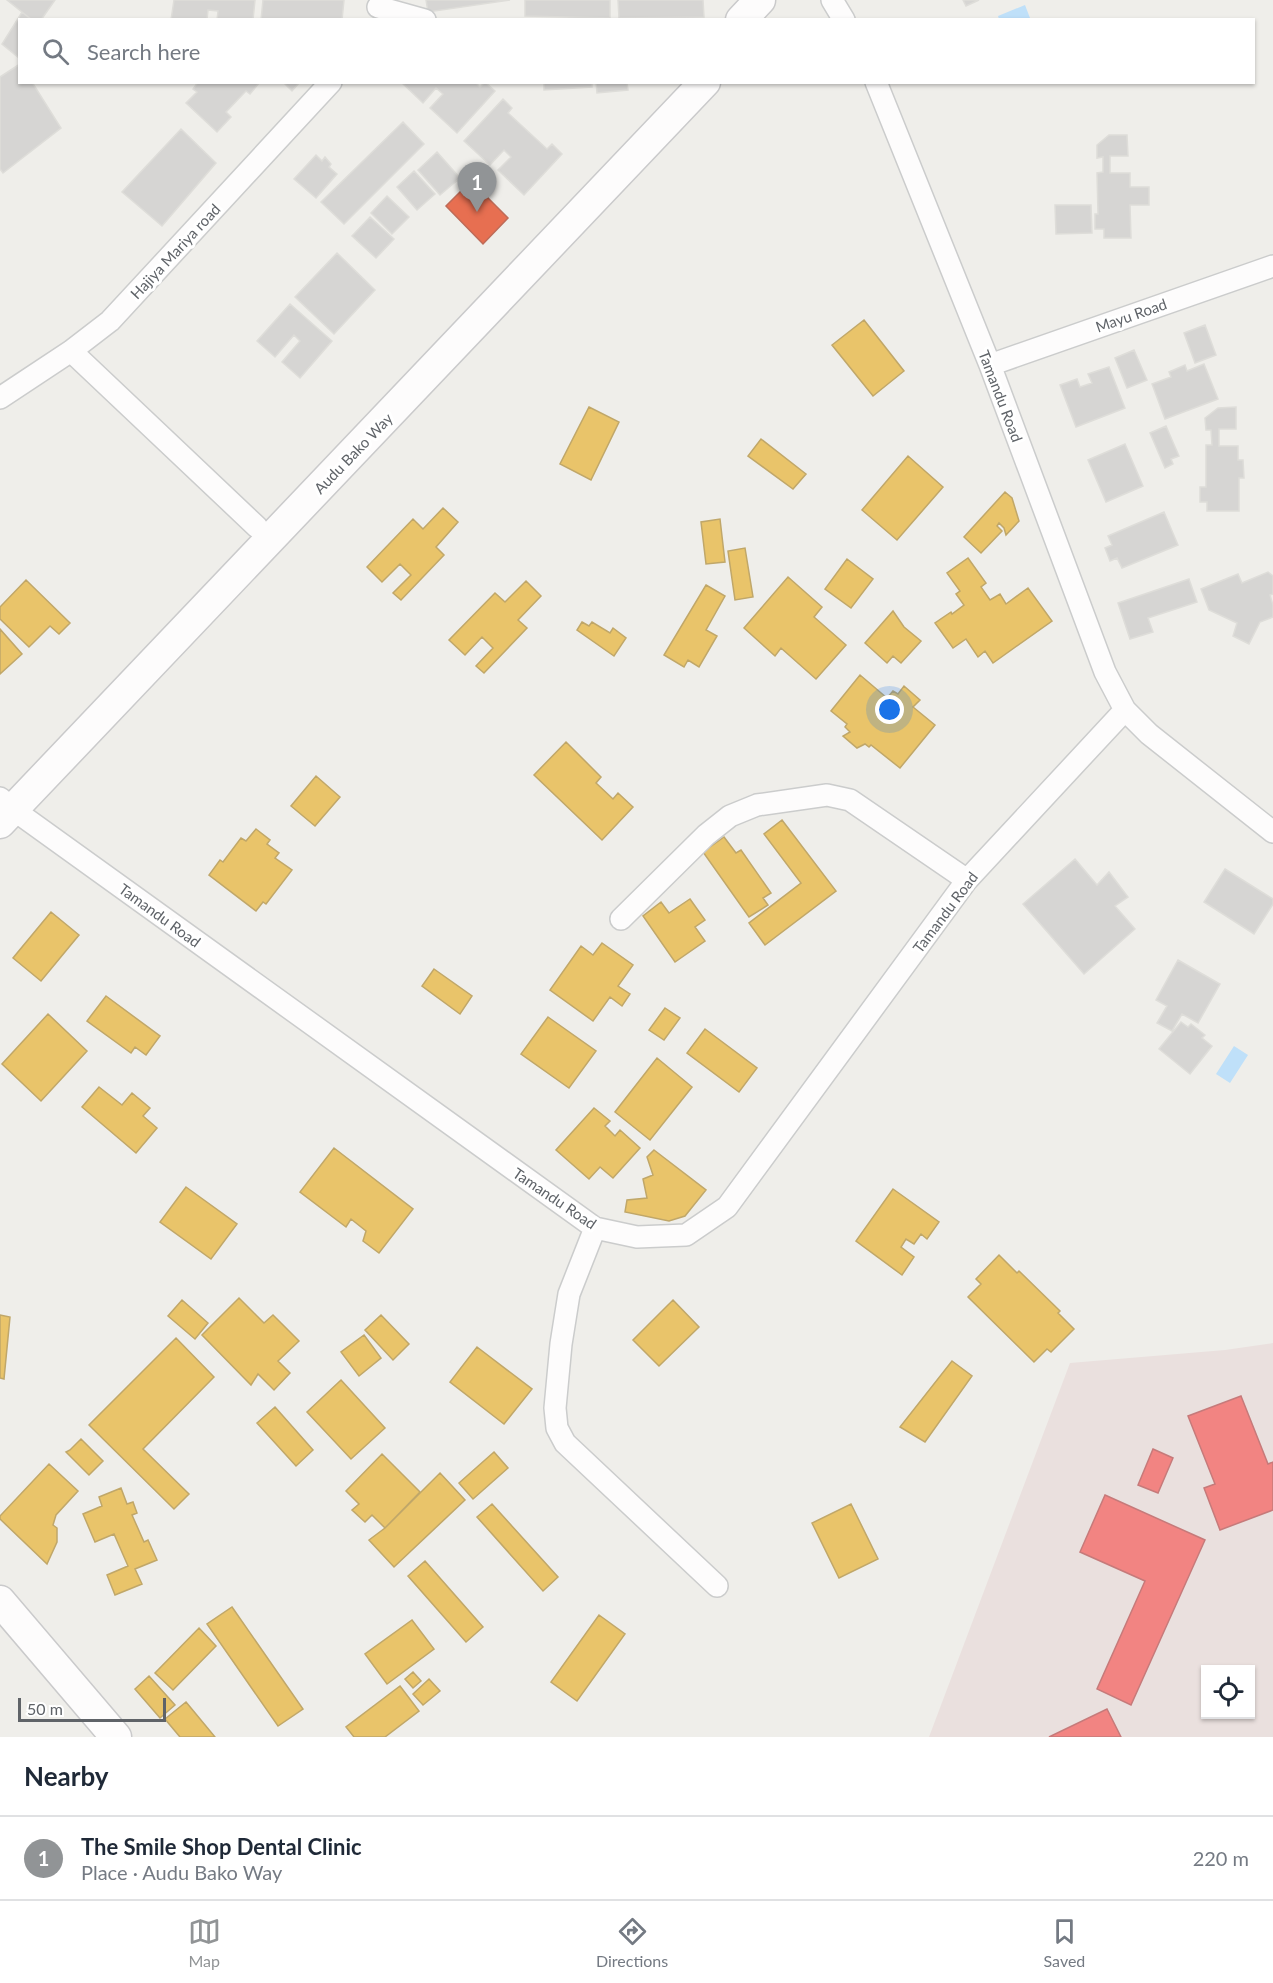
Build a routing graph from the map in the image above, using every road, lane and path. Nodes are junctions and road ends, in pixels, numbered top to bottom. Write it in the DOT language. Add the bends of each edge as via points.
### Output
graph roads {
  1 [pos="760,0"];
  2 [pos="784,0"];
  3 [pos="832,0"];
  4 [pos="378,9"];
  5 [pos="416,18"];
  6 [pos="743,18"];
  7 [pos="767,18"];
  8 [pos="843,18"];
  9 [pos="329,84"];
  10 [pos="679,84"];
  11 [pos="703,84"];
  12 [pos="877,84"];
  13 [pos="1273,266"];
  14 [pos="71,351"];
  15 [pos="990,365"];
  16 [pos="0,398"];
  17 [pos="257,527"];
  18 [pos="1125,710"];
  19 [pos="3,807"];
  20 [pos="1273,832"];
  21 [pos="967,880"];
  22 [pos="621,919"];
  23 [pos="595,1228"];
  24 [pos="717,1586"];
  25 [pos="0,1601"];
  26 [pos="116,1737"];
  1 -- 6 [label="main road"];
  2 -- 7 [label="main road"];
  3 -- 8 [label="street"];
  4 -- 5 [label="street"];
  9 -- 14 [label="street, Hajiya Mariya road" via="111,321"];
  10 -- 17 [label="main road, Audu Bako Way"];
  11 -- 19 [label="main road, Audu Bako Way"];
  12 -- 15 [label="street, Tamandu Road"];
  13 -- 15 [label="street, Mayu Road"];
  14 -- 16 [label="street, Hajiya Mariya road"];
  14 -- 17 [label="street"];
  15 -- 18 [label="street, Tamandu Road" via="1105,672"];
  17 -- 19 [label="main road, Audu Bako Way"];
  18 -- 20 [label="street, Tamandu Road" via="1149,734"];
  18 -- 21 [label="street, Tamandu Road"];
  19 -- 23 [label="street, Tamandu Road"];
  21 -- 22 [label="street" via="850,800 827,795 757,805 730,816"];
  21 -- 23 [label="street, Tamandu Road" via="727,1207 686,1235 637,1237"];
  23 -- 24 [label="street" via="569,1294 556,1398 557,1428 565,1443"];
  25 -- 26 [label="main road"];
}
